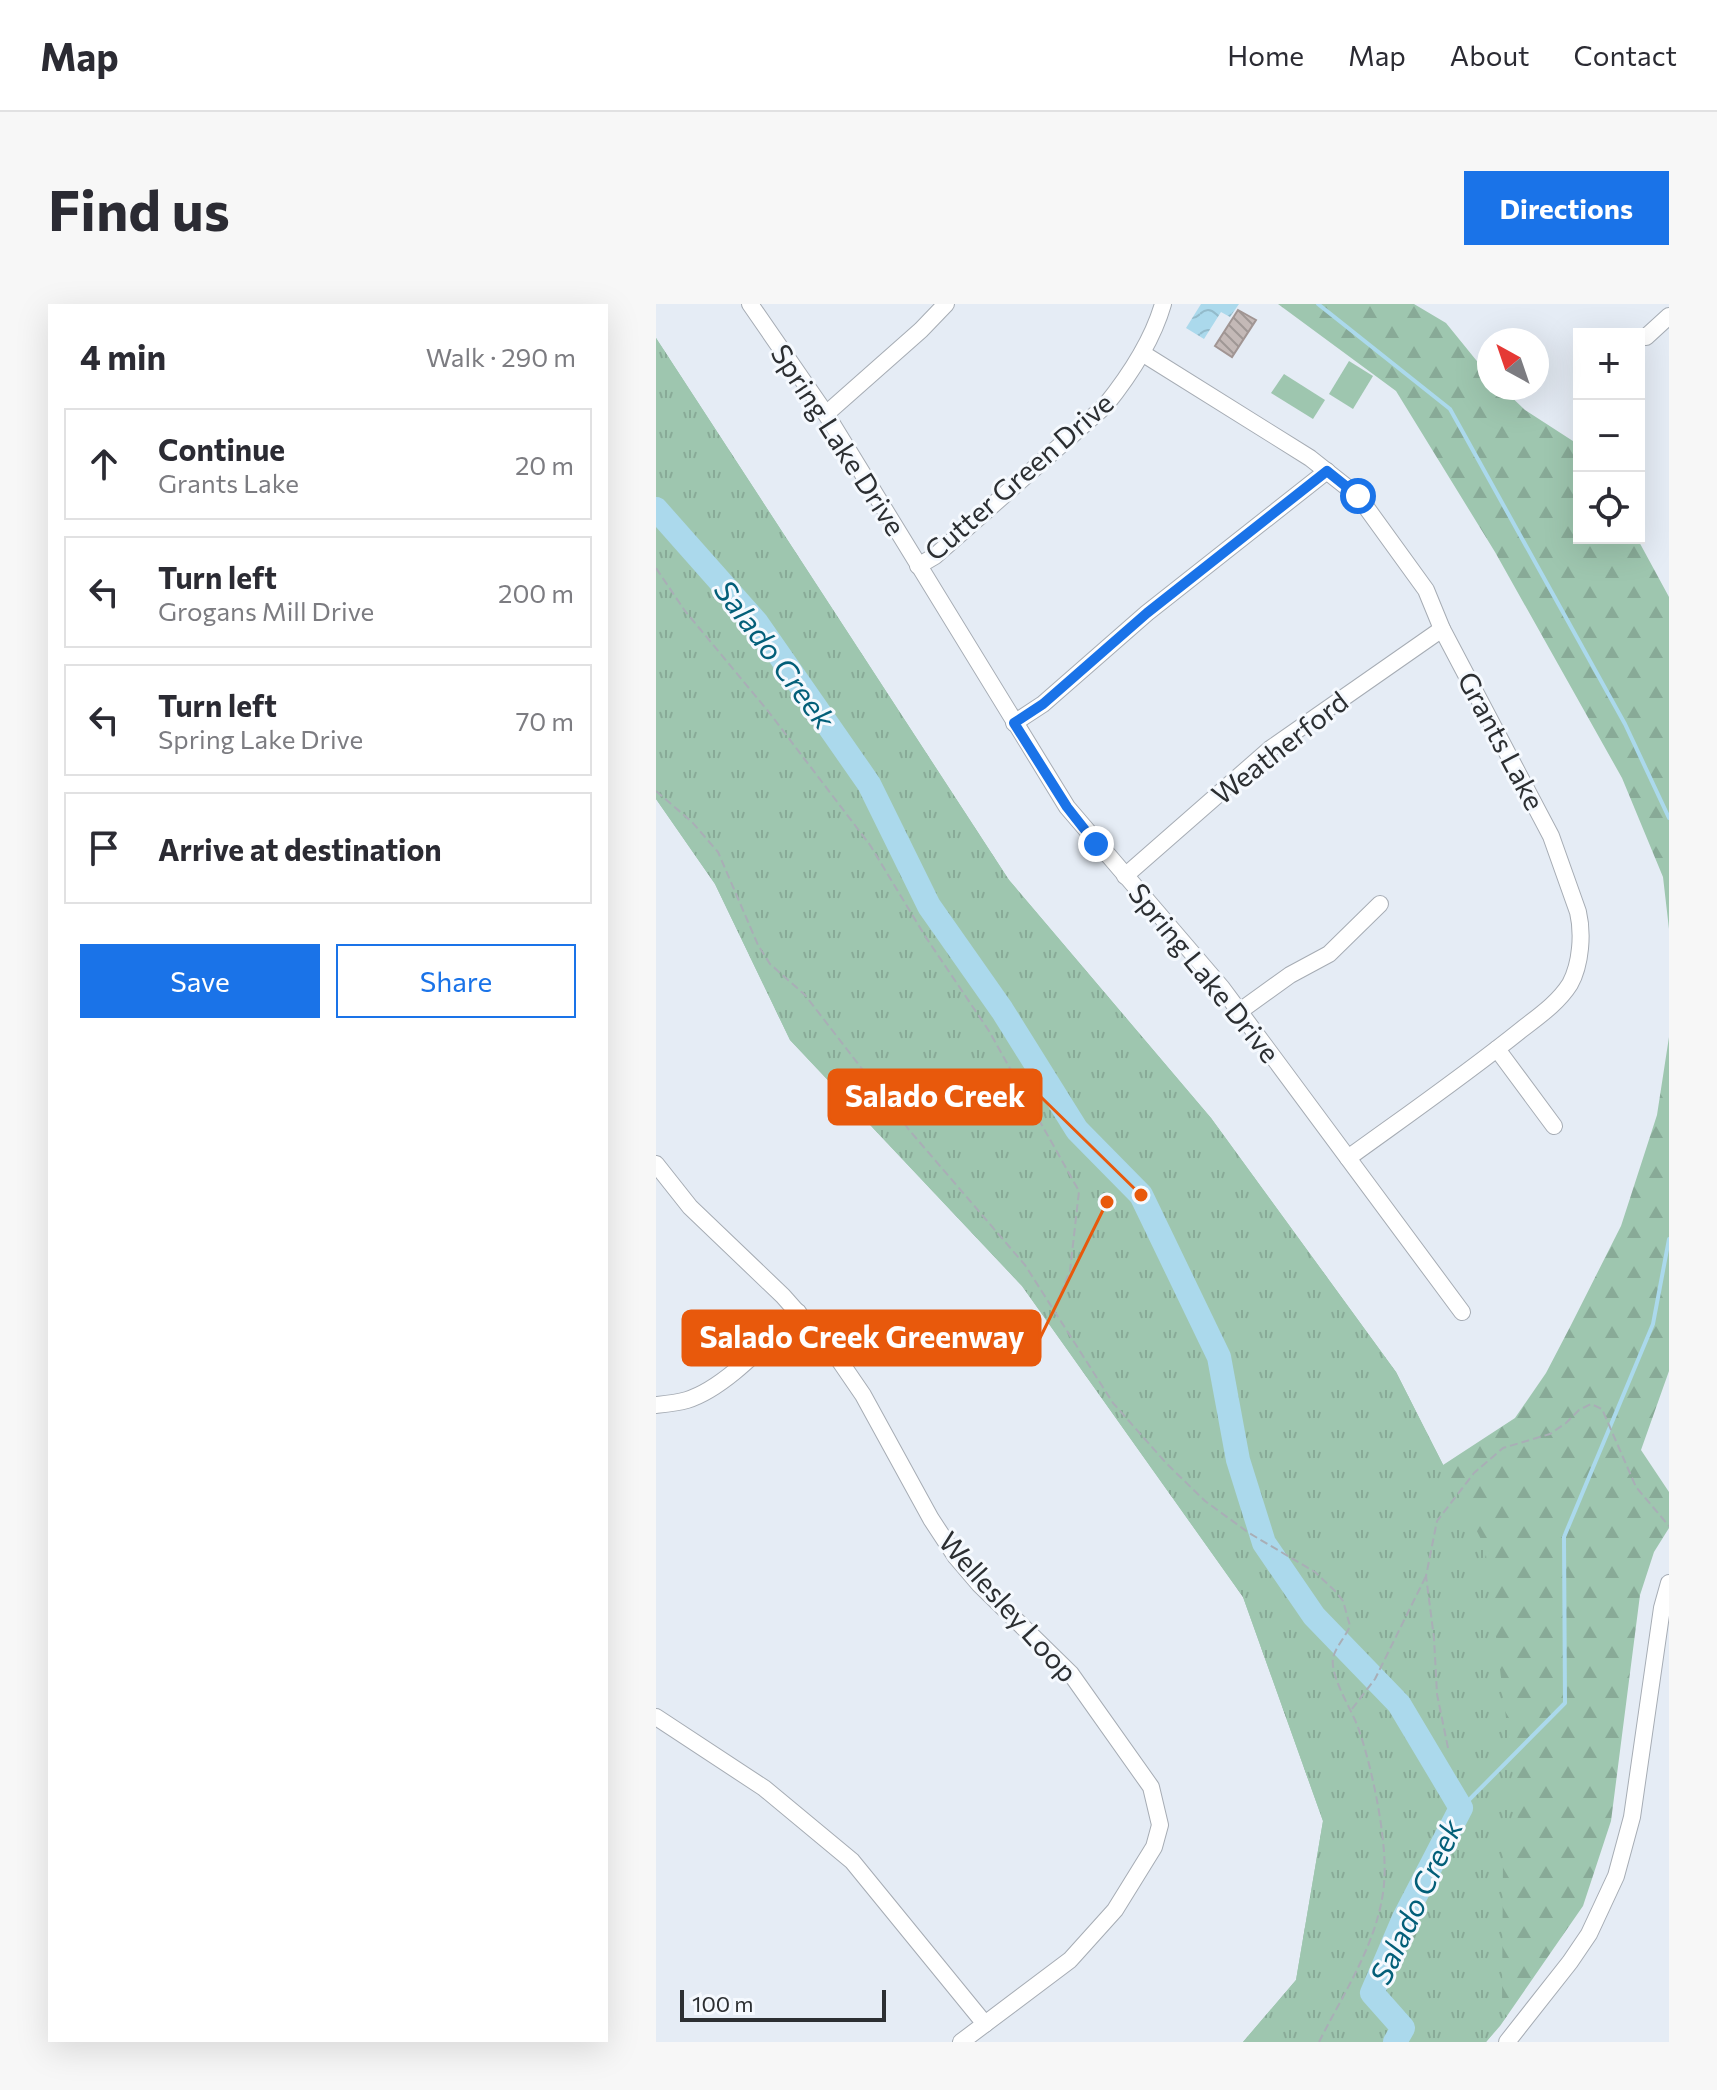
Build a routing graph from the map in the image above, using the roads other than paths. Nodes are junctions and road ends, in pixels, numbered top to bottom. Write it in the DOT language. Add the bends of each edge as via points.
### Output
graph roads {
  1 [pos="750,304"];
  2 [pos="946,304"];
  3 [pos="1163,304"];
  4 [pos="1669,316"];
  5 [pos="1646,337"];
  6 [pos="1142,353"];
  7 [pos="826,414"];
  8 [pos="1327,471"];
  9 [pos="918,566"];
  10 [pos="1442,629"];
  11 [pos="1014,723"];
  12 [pos="1125,876"];
  13 [pos="1380,904"];
  14 [pos="1240,1011"];
  15 [pos="1497,1049"];
  16 [pos="1554,1126"];
  17 [pos="1348,1158"];
  18 [pos="656,1164"];
  19 [pos="798,1312"];
  20 [pos="1462,1312"];
  21 [pos="656,1405"];
  22 [pos="1669,1583"];
  23 [pos="1663,1639"];
  24 [pos="656,1717"];
  25 [pos="985,2024"];
  26 [pos="961,2042"];
  27 [pos="1507,2042"];
  1 -- 7 [label="street, Spring Lake Drive"];
  2 -- 7 [label="street"];
  3 -- 6 [label="street, Cutter Green Drive"];
  4 -- 5 [label="street"];
  6 -- 8 [label="street, Grants Lake"];
  6 -- 9 [label="street, Cutter Green Drive" via="1114,395 1076,434"];
  7 -- 9 [label="street, Spring Lake Drive"];
  8 -- 10 [label="street, Grants Lake" via="1358,496 1418,575"];
  8 -- 11 [label="street"];
  9 -- 11 [label="street, Spring Lake Drive"];
  10 -- 12 [label="street, Weatherford" via="1270,749"];
  10 -- 15 [label="street, Grants Lake" via="1551,836 1581,924 1570,983 1558,1000"];
  11 -- 12 [label="street, Spring Lake Drive" via="1067,807"];
  12 -- 14 [label="street, Spring Lake Drive"];
  13 -- 14 [label="street" via="1329,954"];
  14 -- 17 [label="street, Spring Lake Drive"];
  15 -- 16 [label="street"];
  15 -- 17 [label="street, Grants Lake"];
  17 -- 20 [label="street, Spring Lake Drive"];
  18 -- 19 [label="street, Wellesley Loop" via="690,1207"];
  19 -- 21 [label="street" via="710,1389 688,1400"];
  19 -- 25 [label="street, Wellesley Loop" via="863,1395 956,1557 1071,1674 1151,1787 1158,1807 1154,1847 1115,1910 1070,1960"];
  22 -- 23 [label="street" via="1662,1608"];
  23 -- 27 [label="street" via="1632,1817 1616,1876 1583,1943"];
  24 -- 25 [label="street" via="764,1788 852,1861"];
  25 -- 26 [label="street, Wellesley Loop"];
}
